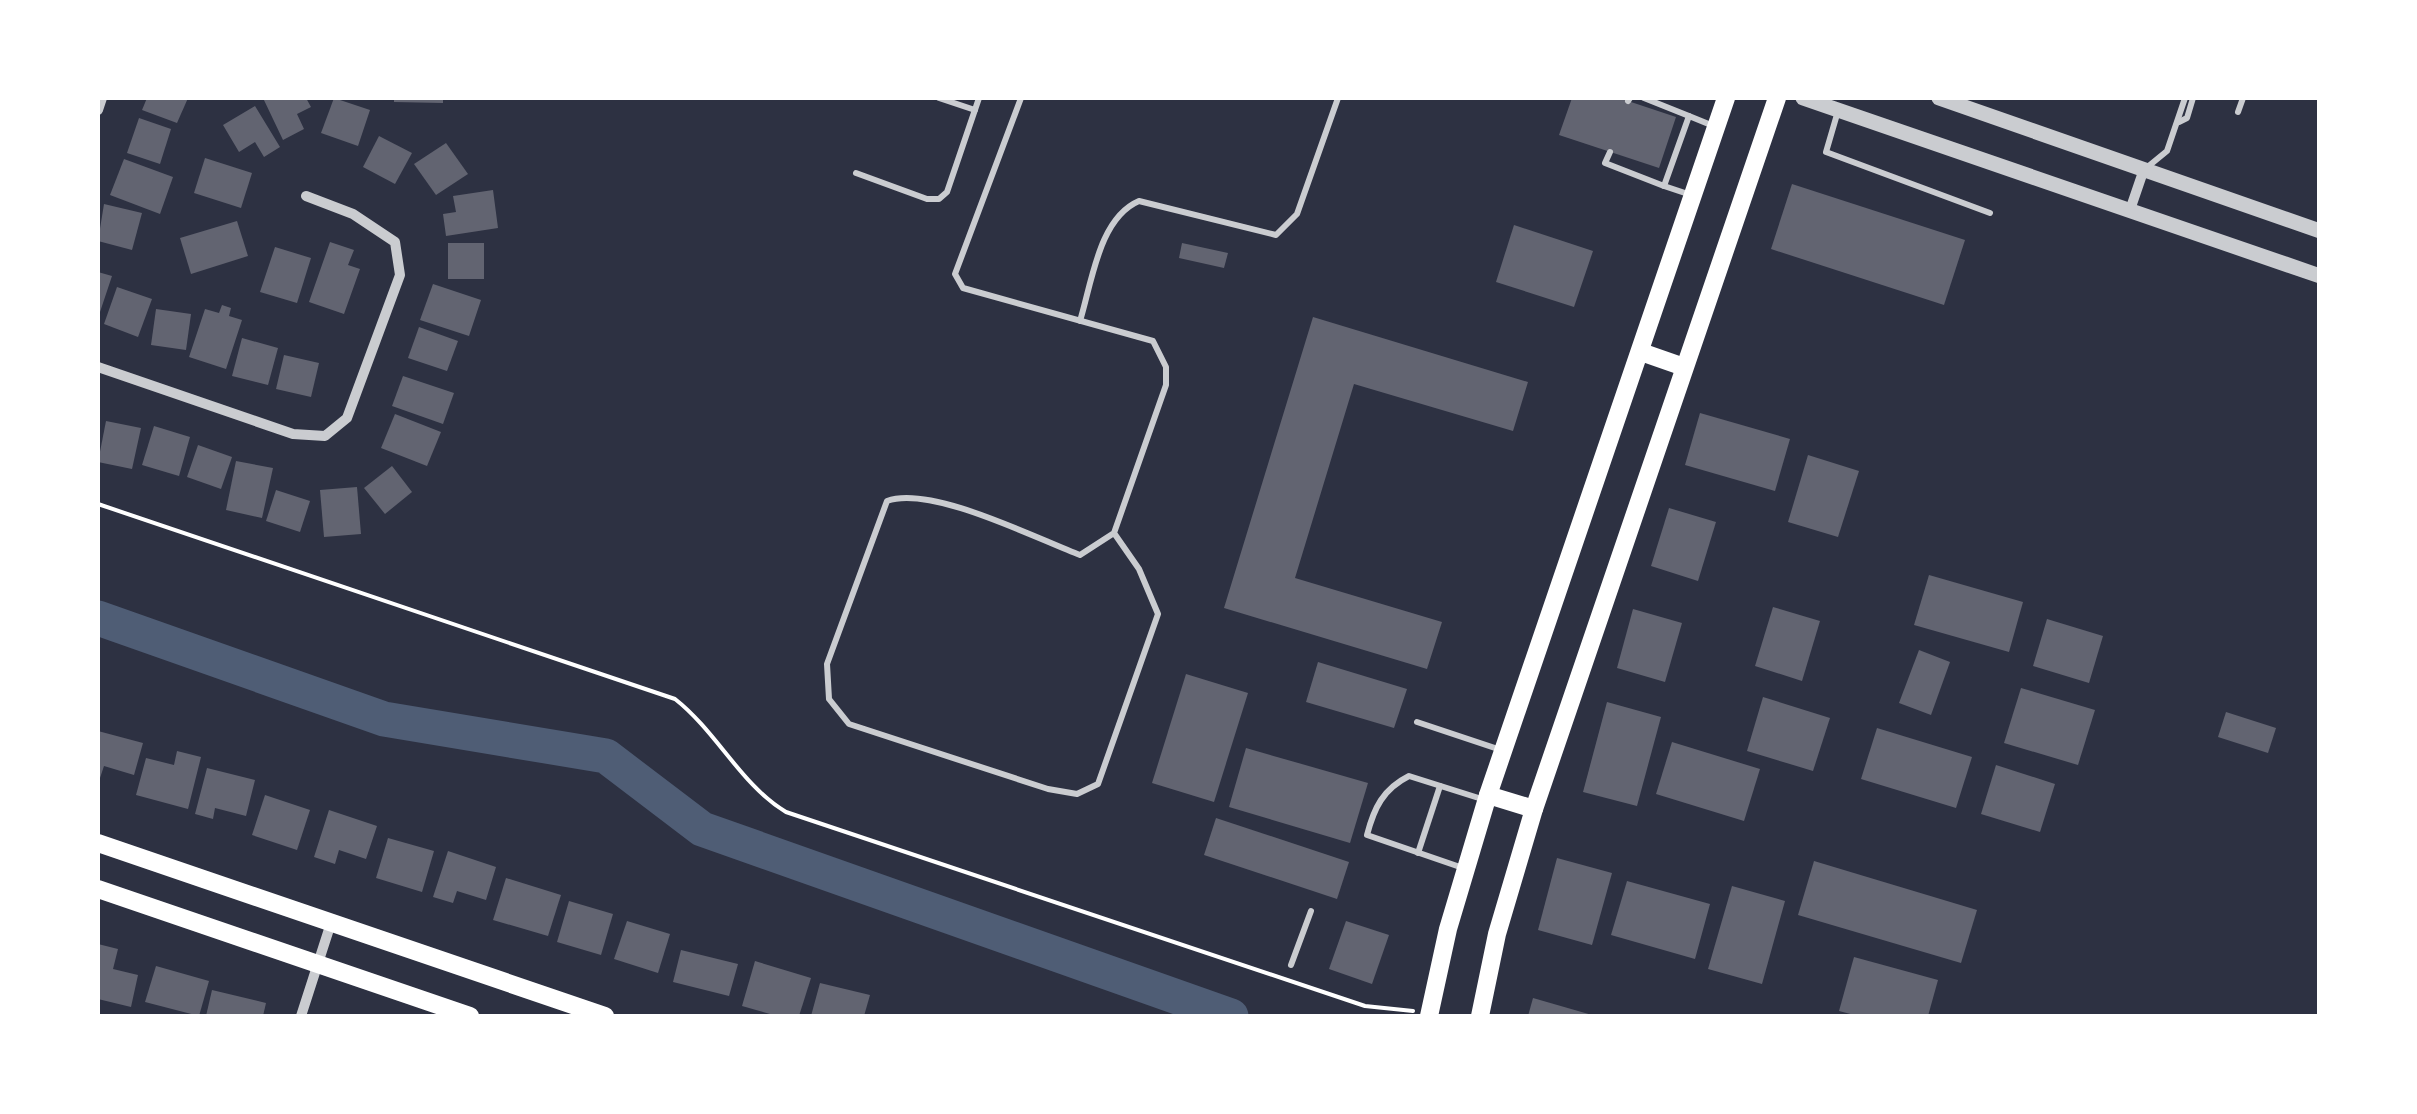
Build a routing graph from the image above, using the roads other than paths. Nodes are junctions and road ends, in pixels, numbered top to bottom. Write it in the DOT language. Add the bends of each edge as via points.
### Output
graph roads {
  1 [pos="102,98"];
  2 [pos="938,98"];
  3 [pos="979,98"];
  4 [pos="1021,98"];
  5 [pos="1338,98"];
  6 [pos="1644,98"];
  7 [pos="1726,98"];
  8 [pos="1777,98"];
  9 [pos="1803,98"];
  10 [pos="1939,98"];
  11 [pos="2185,98"];
  12 [pos="2193,98"];
  13 [pos="2243,98"];
  14 [pos="1661,101"];
  15 [pos="98,110"];
  16 [pos="975,110"];
  17 [pos="1838,110"];
  18 [pos="2238,112"];
  19 [pos="1689,116"];
  20 [pos="2179,122"];
  21 [pos="1716,127"];
  22 [pos="1667,146"];
  23 [pos="1677,149"];
  24 [pos="1610,152"];
  25 [pos="2144,169"];
  26 [pos="856,173"];
  27 [pos="1664,186"];
  28 [pos="306,196"];
  29 [pos="1692,196"];
  30 [pos="2130,210"];
  31 [pos="1990,212"];
  32 [pos="2320,231"];
  33 [pos="2320,276"];
  34 [pos="1080,320"];
  35 [pos="1641,352"];
  36 [pos="98,366"];
  37 [pos="1684,367"];
  38 [pos="1114,534"];
  39 [pos="1417,722"];
  40 [pos="1503,751"];
  41 [pos="1440,786"];
  42 [pos="1487,798"];
  43 [pos="1534,809"];
  44 [pos="98,842"];
  45 [pos="1418,852"];
  46 [pos="1465,868"];
  47 [pos="98,889"];
  48 [pos="1311,911"];
  49 [pos="331,923"];
  50 [pos="320,964"];
  51 [pos="1291,965"];
  52 [pos="1430,1015"];
  53 [pos="301,1016"];
  54 [pos="470,1016"];
  55 [pos="605,1016"];
  56 [pos="1480,1016"];
  1 -- 15 [label="street"];
  2 -- 16 [label="lane"];
  3 -- 16 [label="lane"];
  4 -- 34 [label="lane" via="955,274 963,288"];
  5 -- 34 [label="lane" via="1297,214 1276,235 1140,201 1126,207 1111,224"];
  6 -- 14 [label="lane"];
  7 -- 21 [label="main road"];
  8 -- 37 [label="main road"];
  9 -- 17 [label="street"];
  10 -- 25 [label="street"];
  11 -- 20 [label="lane"];
  12 -- 20 [label="lane"];
  13 -- 18 [label="lane"];
  14 -- 19 [label="lane"];
  16 -- 26 [label="lane" via="939,199"];
  17 -- 30 [label="street"];
  17 -- 31 [label="lane" via="1826,152"];
  19 -- 21 [label="lane"];
  19 -- 23 [label="lane"];
  20 -- 25 [label="lane" via="2167,150"];
  21 -- 29 [label="main road"];
  22 -- 23 [label="lane"];
  23 -- 27 [label="lane"];
  24 -- 27 [label="lane" via="1605,163"];
  25 -- 30 [label="street"];
  25 -- 32 [label="street"];
  27 -- 29 [label="lane"];
  28 -- 36 [label="street" via="353,214 394,242 400,275 347,418 325,436 293,434"];
  29 -- 35 [label="main road"];
  30 -- 33 [label="street"];
  34 -- 38 [label="lane" via="1153,341 1166,367 1166,385"];
  35 -- 37 [label="main road"];
  35 -- 40 [label="main road"];
  37 -- 43 [label="main road"];
  38 -- 38 [label="lane" via="1080,555 932,500 887,501 827,664 829,700 848,724 1048,789 1077,794 1098,784 1158,614 1139,569"];
  39 -- 40 [label="lane"];
  40 -- 42 [label="main road"];
  41 -- 42 [label="lane"];
  41 -- 45 [label="lane"];
  41 -- 45 [label="lane" via="1409,776 1392,784 1375,807 1367,835"];
  42 -- 43 [label="main road"];
  42 -- 46 [label="main road"];
  43 -- 56 [label="main road" via="1496,934"];
  44 -- 49 [label="main road"];
  45 -- 46 [label="lane"];
  46 -- 52 [label="main road"];
  47 -- 50 [label="main road"];
  48 -- 51 [label="lane"];
  49 -- 50 [label="street"];
  49 -- 55 [label="main road"];
  50 -- 53 [label="street"];
  50 -- 54 [label="main road"];
}
